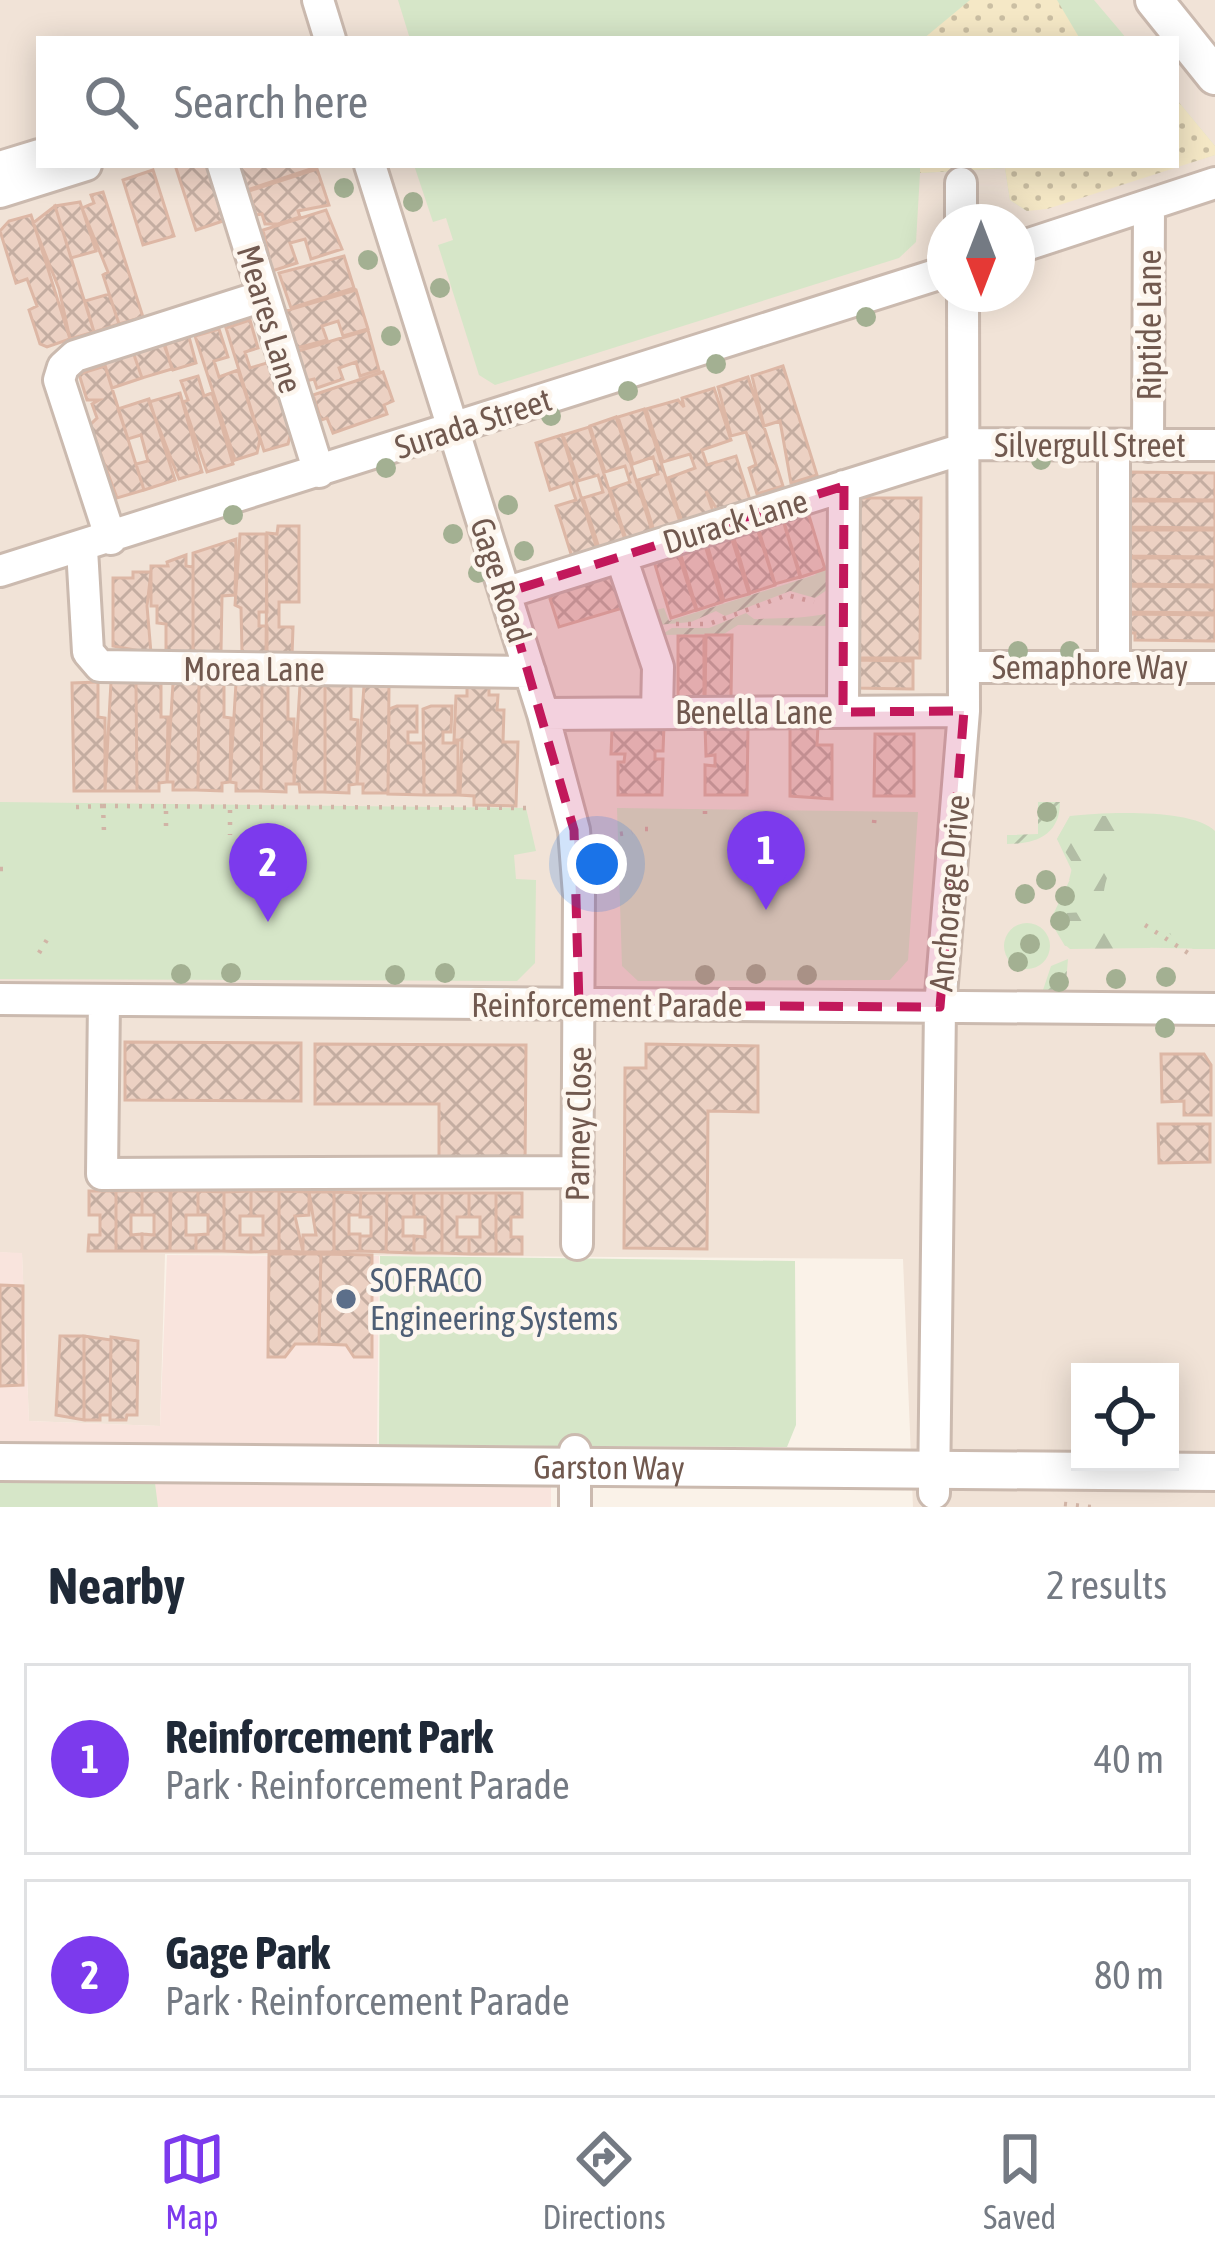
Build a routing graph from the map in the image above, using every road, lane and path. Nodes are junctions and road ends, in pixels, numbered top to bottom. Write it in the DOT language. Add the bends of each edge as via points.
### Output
graph roads {
  1 [pos="317,0"];
  2 [pos="1154,0"];
  3 [pos="329,36"];
  4 [pos="1215,76"];
  5 [pos="36,156"];
  6 [pos="0,167"];
  7 [pos="76,168"];
  8 [pos="224,168"];
  9 [pos="371,168"];
  10 [pos="961,183"];
  11 [pos="1215,183"];
  12 [pos="0,192"];
  13 [pos="961,204"];
  14 [pos="1150,205"];
  15 [pos="1035,242"];
  16 [pos="927,278"];
  17 [pos="263,296"];
  18 [pos="962,312"];
  19 [pos="453,430"];
  20 [pos="1114,445"];
  21 [pos="966,446"];
  22 [pos="1148,446"];
  23 [pos="1215,446"];
  24 [pos="319,472"];
  25 [pos="844,487"];
  26 [pos="96,544"];
  27 [pos="621,556"];
  28 [pos="0,572"];
  29 [pos="505,593"];
  30 [pos="844,601"];
  31 [pos="647,637"];
  32 [pos="964,667"];
  33 [pos="1114,667"];
  34 [pos="1215,667"];
  35 [pos="530,672"];
  36 [pos="657,712"];
  37 [pos="843,712"];
  38 [pos="964,712"];
  39 [pos="543,714"];
  40 [pos="103,806"];
  41 [pos="76,807"];
  42 [pos="166,808"];
  43 [pos="535,808"];
  44 [pos="230,809"];
  45 [pos="705,811"];
  46 [pos="705,823"];
  47 [pos="645,829"];
  48 [pos="655,829"];
  49 [pos="104,832"];
  50 [pos="632,832"];
  51 [pos="620,834"];
  52 [pos="166,835"];
  53 [pos="230,835"];
  54 [pos="1145,925"];
  55 [pos="48,938"];
  56 [pos="39,953"];
  57 [pos="1188,953"];
  58 [pos="0,999"];
  59 [pos="104,1000"];
  60 [pos="580,1005"];
  61 [pos="940,1007"];
  62 [pos="1215,1009"];
  63 [pos="578,1172"];
  64 [pos="577,1244"];
  65 [pos="575,1460"];
  66 [pos="0,1462"];
  67 [pos="1215,1472"];
  68 [pos="934,1479"];
  69 [pos="574,1507"];
  1 -- 3 [label="street"];
  2 -- 4 [label="street"];
  5 -- 6 [label="street"];
  7 -- 12 [label="street"];
  8 -- 17 [label="street, Meares Lane"];
  9 -- 19 [label="street, Gage Road"];
  10 -- 13 [label="street"];
  11 -- 14 [label="street"];
  14 -- 15 [label="street"];
  14 -- 22 [label="street, Riptide Lane"];
  16 -- 19 [label="street, Surada Street"];
  17 -- 24 [label="street, Meares Lane"];
  17 -- 26 [label="street, Morea Lane" via="75,356 62,367"];
  18 -- 21 [label="street, Anchorage Drive"];
  19 -- 24 [label="street, Surada Street"];
  19 -- 29 [label="street, Gage Road"];
  20 -- 21 [label="street, Silvergull Street"];
  20 -- 22 [label="street, Silvergull Street"];
  20 -- 33 [label="street"];
  21 -- 25 [label="street, Durack Lane"];
  21 -- 32 [label="street, Anchorage Drive"];
  22 -- 23 [label="street, Silvergull Street"];
  24 -- 26 [label="street, Surada Street"];
  25 -- 27 [label="street, Durack Lane"];
  25 -- 30 [label="street"];
  26 -- 28 [label="street, Surada Street"];
  26 -- 35 [label="street, Morea Lane" via="88,652 100,666"];
  27 -- 29 [label="street, Durack Lane"];
  27 -- 31 [label="street"];
  29 -- 35 [label="street, Gage Road"];
  30 -- 31 [label="path" via="787,595 709,625 665,626"];
  30 -- 37 [label="street"];
  31 -- 36 [label="street" via="658,667"];
  32 -- 33 [label="street, Semaphore Way"];
  32 -- 38 [label="street, Anchorage Drive"];
  33 -- 34 [label="street, Semaphore Way"];
  35 -- 39 [label="street, Gage Road"];
  36 -- 37 [label="street, Benella Lane"];
  36 -- 39 [label="street, Benella Lane"];
  37 -- 38 [label="street, Benella Lane"];
  38 -- 61 [label="street, Anchorage Drive"];
  39 -- 60 [label="street, Gage Road" via="578,859"];
  40 -- 41 [label="path"];
  40 -- 42 [label="path"];
  40 -- 49 [label="path"];
  42 -- 44 [label="path"];
  42 -- 52 [label="path"];
  43 -- 44 [label="path"];
  44 -- 53 [label="path"];
  45 -- 46 [label="path"];
  47 -- 48 [label="path"];
  50 -- 51 [label="path"];
  54 -- 57 [label="path"];
  55 -- 56 [label="path"];
  58 -- 59 [label="street, Reinforcement Parade"];
  59 -- 60 [label="street, Reinforcement Parade"];
  59 -- 63 [label="street" via="101,1174"];
  60 -- 61 [label="street, Reinforcement Parade"];
  60 -- 63 [label="street, Parney Close"];
  61 -- 62 [label="street, Reinforcement Parade"];
  61 -- 68 [label="street, Anchorage Drive"];
  63 -- 64 [label="street, Parney Close"];
  65 -- 66 [label="street, Garston Way"];
  65 -- 68 [label="street, Garston Way"];
  65 -- 69 [label="street"];
  67 -- 68 [label="street, Garston Way"];
}
